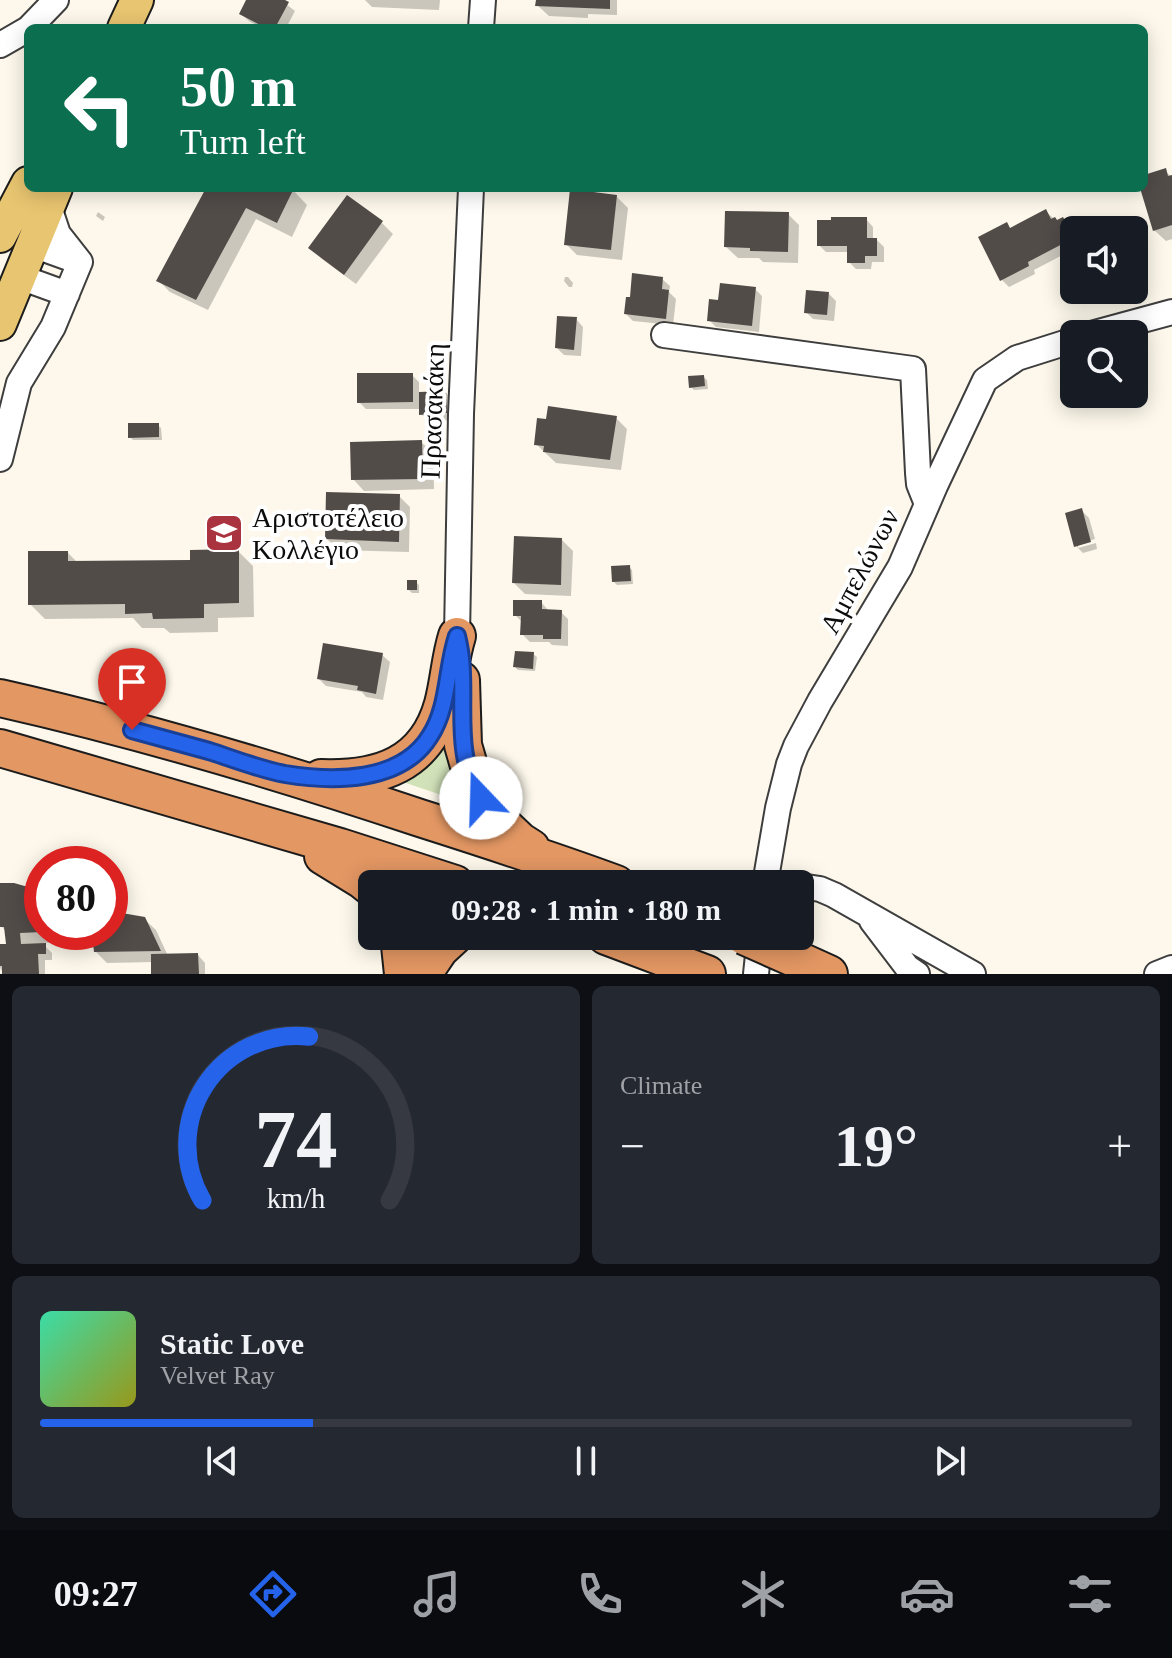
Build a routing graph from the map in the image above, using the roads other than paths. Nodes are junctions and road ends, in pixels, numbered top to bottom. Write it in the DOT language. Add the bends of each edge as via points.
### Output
graph roads {
  1 [pos="56,0"];
  2 [pos="483,0"];
  3 [pos="34,24"];
  4 [pos="481,24"];
  5 [pos="24,32"];
  6 [pos="0,45"];
  7 [pos="24,169"];
  8 [pos="0,185"];
  9 [pos="471,192"];
  10 [pos="44,193"];
  11 [pos="0,235"];
  12 [pos="33,245"];
  13 [pos="80,262"];
  14 [pos="10,272"];
  15 [pos="67,294"];
  16 [pos="1172,312"];
  17 [pos="1143,320"];
  18 [pos="0,324"];
  19 [pos="664,335"];
  20 [pos="1060,344"];
  21 [pos="0,459"];
  22 [pos="927,504"];
  23 [pos="457,636"];
  24 [pos="0,698"];
  25 [pos="0,748"];
  26 [pos="282,773"];
  27 [pos="273,827"];
  28 [pos="553,861"];
  29 [pos="411,870"];
  30 [pos="578,870"];
  31 [pos="767,870"];
  32 [pos="358,878"];
  33 [pos="814,889"];
  34 [pos="865,913"];
  35 [pos="400,950"];
  36 [pos="439,950"];
  37 [pos="643,950"];
  38 [pos="759,950"];
  39 [pos="775,950"];
  40 [pos="813,967"];
  41 [pos="1172,968"];
  42 [pos="403,974"];
  43 [pos="423,974"];
  44 [pos="707,974"];
  45 [pos="756,974"];
  46 [pos="917,974"];
  47 [pos="973,974"];
  48 [pos="1157,974"];
  1 -- 3 [label="street"];
  2 -- 4 [label="street"];
  5 -- 6 [label="street"];
  7 -- 8 [label="main road"];
  9 -- 23 [label="street, Πρασακάκη"];
  10 -- 11 [label="main road"];
  10 -- 12 [label="main road"];
  10 -- 13 [label="street" via="58,234"];
  11 -- 12 [label="main road"];
  12 -- 13 [label="street"];
  12 -- 14 [label="main road"];
  13 -- 15 [label="street"];
  14 -- 15 [label="street"];
  14 -- 18 [label="main road"];
  15 -- 21 [label="street" via="19,383"];
  16 -- 17 [label="street"];
  19 -- 22 [label="street" via="913,369 919,484"];
  20 -- 22 [label="street, Αμπελώνων" via="1017,358 985,380"];
  22 -- 31 [label="street, Αμπελώνων" via="900,567 796,746"];
  23 -- 26 [label="highway" via="435,726 414,754 366,775"];
  23 -- 28 [label="highway" via="463,745 476,790 520,841"];
  24 -- 26 [label="highway"];
  25 -- 27 [label="highway"];
  26 -- 28 [label="highway"];
  27 -- 29 [label="highway"];
  27 -- 32 [label="highway"];
  28 -- 30 [label="highway"];
  33 -- 34 [label="street"];
  34 -- 46 [label="street"];
  34 -- 47 [label="street"];
  35 -- 42 [label="highway"];
  36 -- 43 [label="highway"];
  37 -- 44 [label="highway"];
  38 -- 45 [label="street"];
  39 -- 40 [label="highway, bridge"];
  41 -- 48 [label="street"];
}
